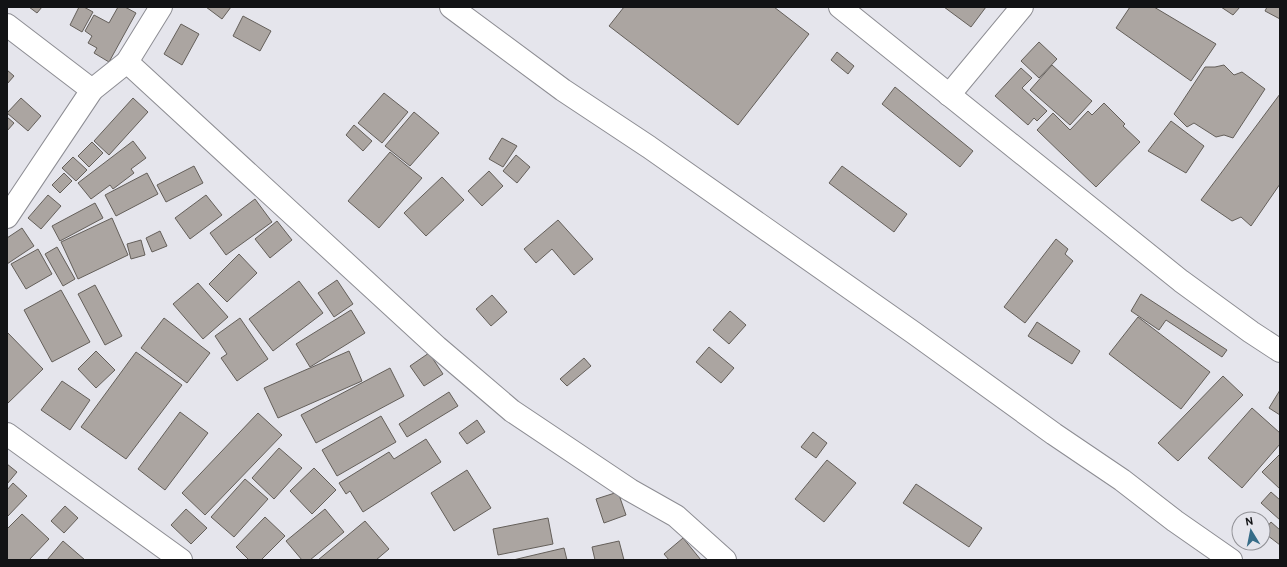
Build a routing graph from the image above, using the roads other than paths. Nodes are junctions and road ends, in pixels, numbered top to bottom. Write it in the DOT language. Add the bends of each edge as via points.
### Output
graph roads {
  1 [pos="161,7"];
  2 [pos="451,7"];
  3 [pos="840,7"];
  4 [pos="1022,7"];
  5 [pos="7,26"];
  6 [pos="128,62"];
  7 [pos="92,90"];
  8 [pos="949,95"];
  9 [pos="7,217"];
  10 [pos="1280,351"];
  11 [pos="7,434"];
  12 [pos="181,560"];
  13 [pos="725,560"];
  14 [pos="1231,560"];
  1 -- 6 [label="street"];
  2 -- 14 [label="street" via="563,90 649,147 901,324"];
  3 -- 8 [label="street"];
  4 -- 8 [label="street"];
  5 -- 7 [label="street"];
  6 -- 7 [label="street"];
  6 -- 13 [label="street" via="438,347 512,411 630,490 676,516"];
  7 -- 9 [label="street"];
  8 -- 10 [label="street" via="1182,281"];
  11 -- 12 [label="street"];
}
